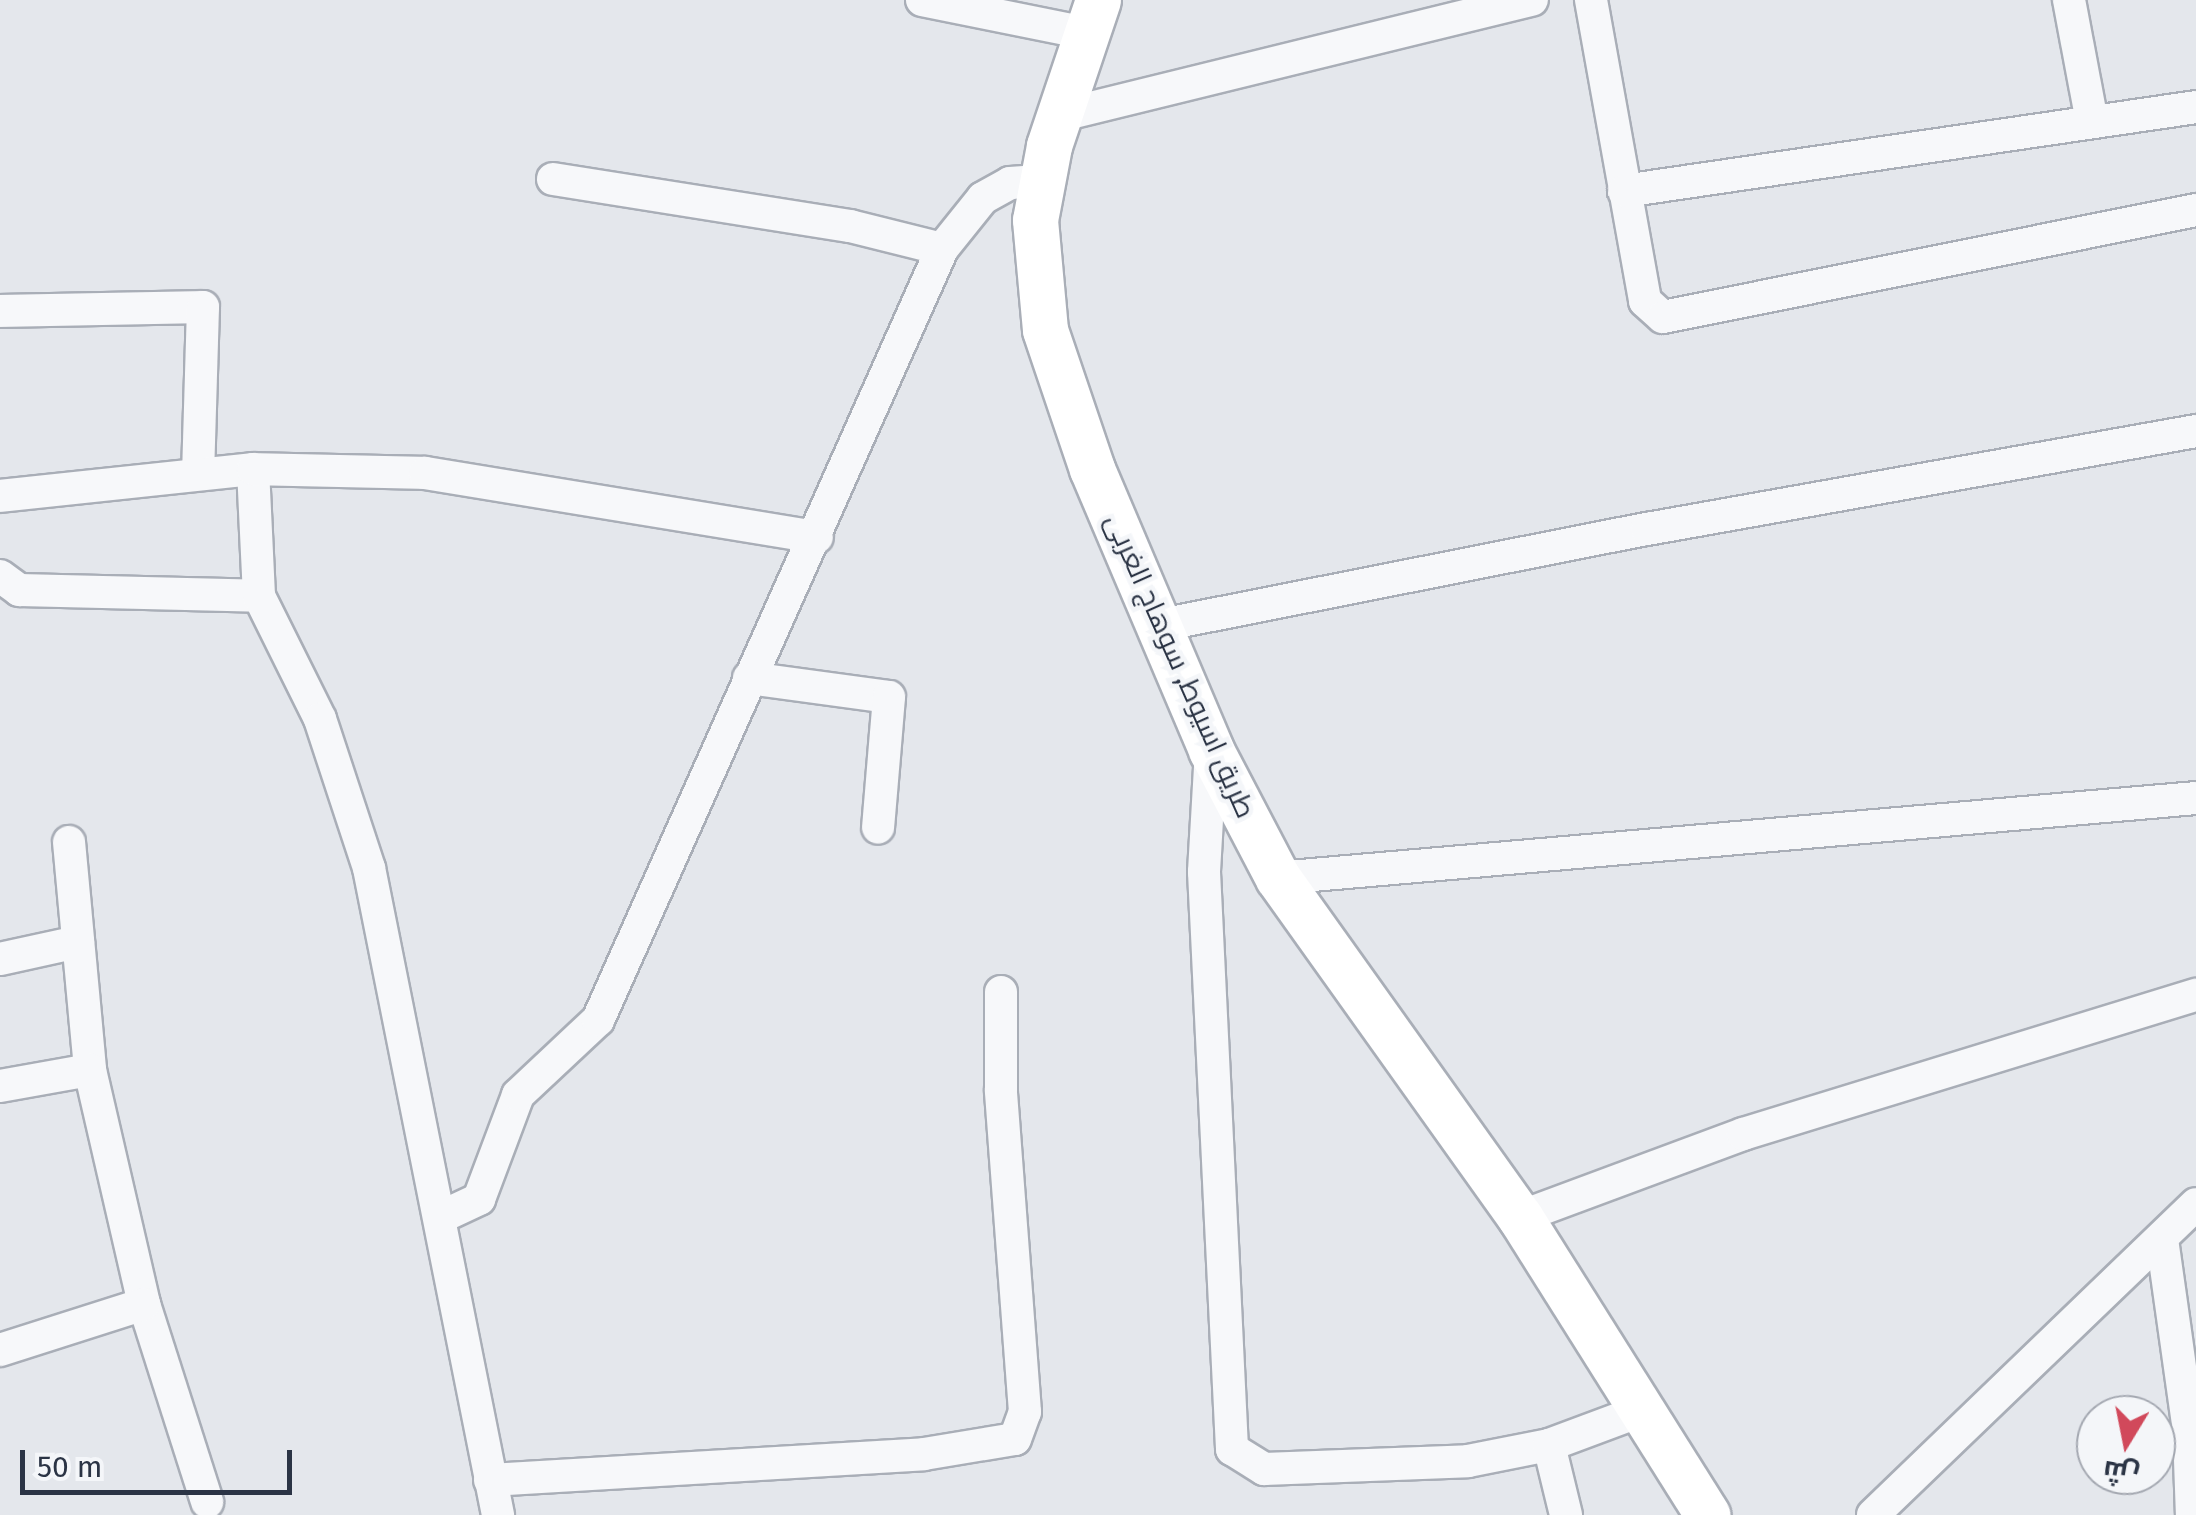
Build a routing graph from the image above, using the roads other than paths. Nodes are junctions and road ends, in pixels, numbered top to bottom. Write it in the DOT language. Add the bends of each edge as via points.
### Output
graph roads {
  1 [pos="922,0"];
  2 [pos="1532,0"];
  3 [pos="1591,0"];
  4 [pos="2069,0"];
  5 [pos="1092,17"];
  6 [pos="2196,107"];
  7 [pos="1058,116"];
  8 [pos="2092,122"];
  9 [pos="553,179"];
  10 [pos="1042,181"];
  11 [pos="1624,190"];
  12 [pos="2196,210"];
  13 [pos="942,249"];
  14 [pos="0,311"];
  15 [pos="2196,431"];
  16 [pos="253,469"];
  17 [pos="198,472"];
  18 [pos="0,496"];
  19 [pos="817,536"];
  20 [pos="0,576"];
  21 [pos="259,596"];
  22 [pos="1160,625"];
  23 [pos="750,678"];
  24 [pos="1212,750"];
  25 [pos="2196,798"];
  26 [pos="878,828"];
  27 [pos="70,842"];
  28 [pos="1278,878"];
  29 [pos="78,942"];
  30 [pos="0,959"];
  31 [pos="1001,992"];
  32 [pos="2196,995"];
  33 [pos="90,1070"];
  34 [pos="0,1086"];
  35 [pos="2196,1204"];
  36 [pos="443,1216"];
  37 [pos="1520,1217"];
  38 [pos="2162,1239"];
  39 [pos="144,1304"];
  40 [pos="0,1350"];
  41 [pos="1646,1409"];
  42 [pos="1549,1446"];
  43 [pos="490,1480"];
  44 [pos="207,1502"];
  45 [pos="498,1515"];
  46 [pos="1566,1515"];
  47 [pos="1708,1515"];
  48 [pos="1873,1515"];
  49 [pos="2192,1515"];
  1 -- 5 [label="street"];
  2 -- 7 [label="street"];
  3 -- 11 [label="street"];
  4 -- 8 [label="street"];
  5 -- 7 [label="main road, طريق اسيوط, سوهاج الغربى"];
  6 -- 8 [label="street"];
  7 -- 10 [label="main road, طريق اسيوط, سوهاج الغربى"];
  8 -- 11 [label="street"];
  9 -- 13 [label="street" via="850,226"];
  10 -- 13 [label="street" via="1010,183 983,198"];
  10 -- 22 [label="main road, طريق اسيوط, سوهاج الغربى" via="1035,256 1045,330 1092,469"];
  11 -- 12 [label="street" via="1645,301 1663,317"];
  13 -- 19 [label="street"];
  14 -- 17 [label="street" via="203,307"];
  15 -- 22 [label="street" via="1647,528"];
  16 -- 17 [label="street"];
  16 -- 19 [label="street" via="425,473"];
  16 -- 21 [label="street"];
  17 -- 18 [label="street"];
  19 -- 23 [label="street"];
  20 -- 21 [label="street" via="19,590"];
  21 -- 36 [label="street" via="320,719 369,868"];
  22 -- 24 [label="main road, طريق اسيوط, سوهاج الغربى"];
  23 -- 26 [label="street" via="889,698"];
  23 -- 36 [label="street" via="598,1020 518,1095 479,1198"];
  24 -- 28 [label="main road, طريق اسيوط, سوهاج الغربى"];
  24 -- 42 [label="street" via="1204,872 1232,1449 1264,1469 1468,1460"];
  25 -- 28 [label="street"];
  27 -- 29 [label="street"];
  28 -- 37 [label="main road, طريق اسيوط, سوهاج الغربى"];
  29 -- 30 [label="street"];
  29 -- 33 [label="street"];
  31 -- 43 [label="street" via="1001,1090 1025,1412 1015,1439 924,1454"];
  32 -- 37 [label="street" via="1743,1134"];
  33 -- 34 [label="street"];
  33 -- 39 [label="street"];
  35 -- 38 [label="street"];
  36 -- 43 [label="street"];
  37 -- 41 [label="main road, طريق اسيوط, سوهاج الغربى"];
  38 -- 48 [label="street"];
  38 -- 49 [label="street"];
  39 -- 40 [label="street"];
  39 -- 44 [label="street"];
  41 -- 42 [label="street"];
  41 -- 47 [label="main road, طريق اسيوط, سوهاج الغربى"];
  42 -- 46 [label="street"];
  43 -- 45 [label="street"];
}
